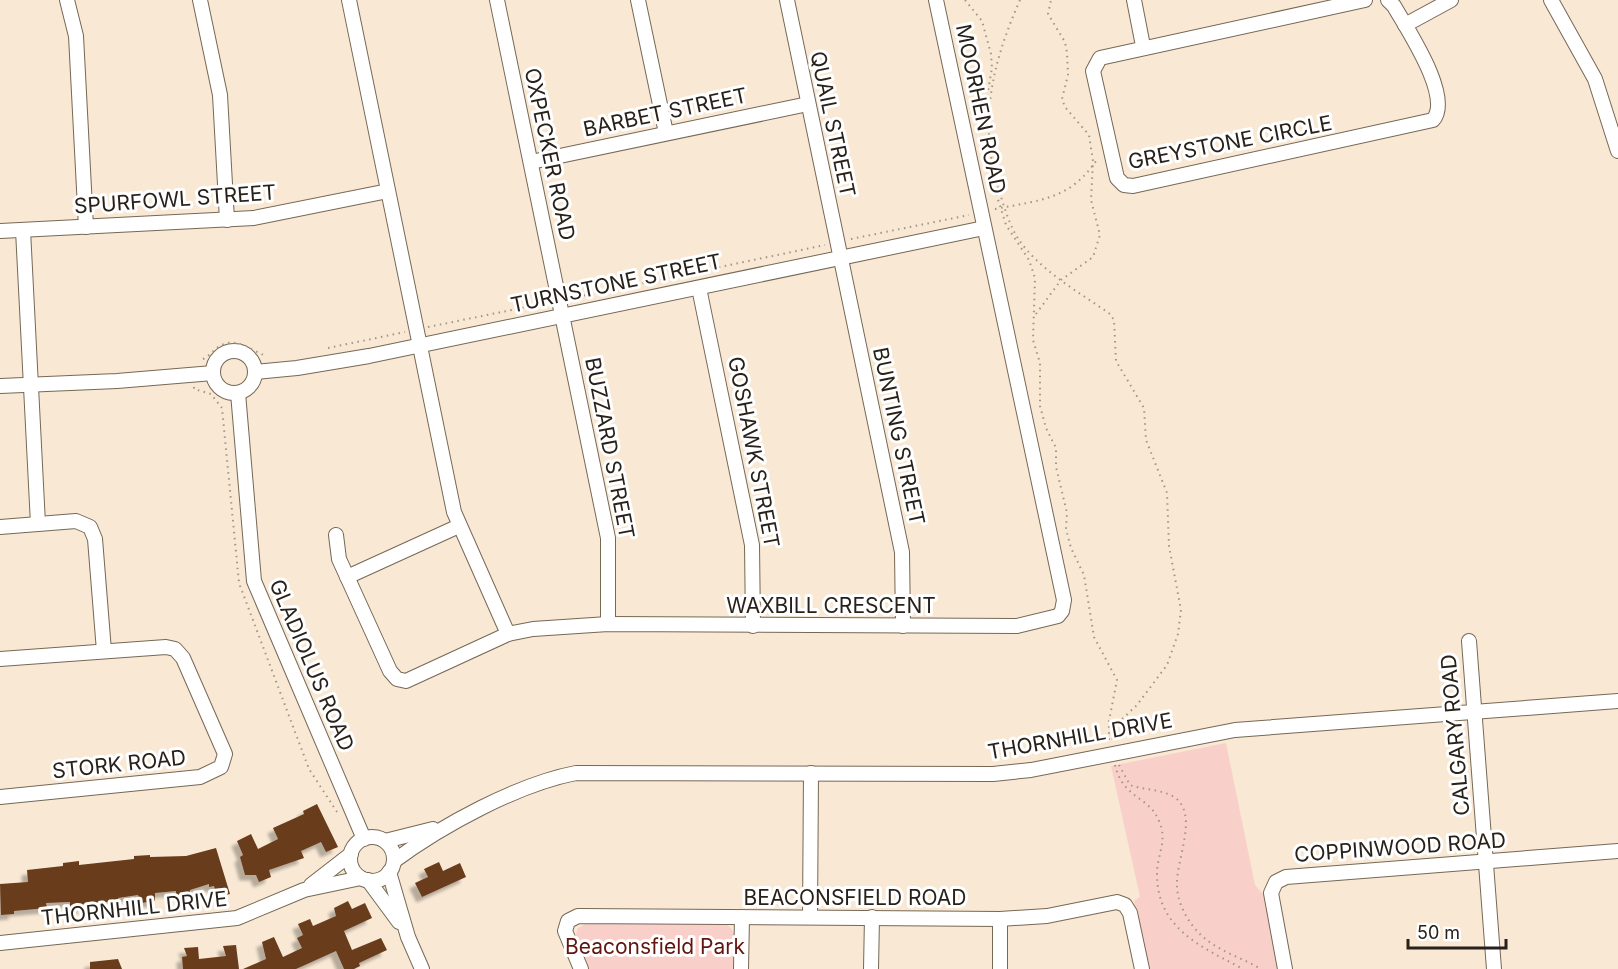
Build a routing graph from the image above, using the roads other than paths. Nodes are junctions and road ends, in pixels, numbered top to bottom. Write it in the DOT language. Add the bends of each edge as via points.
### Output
graph roads {
  1 [pos="67,0"];
  2 [pos="200,0"];
  3 [pos="349,0"];
  4 [pos="497,0"];
  5 [pos="638,0"];
  6 [pos="787,0"];
  7 [pos="936,0"];
  8 [pos="1134,0"];
  9 [pos="1365,0"];
  10 [pos="1388,0"];
  11 [pos="1450,0"];
  12 [pos="1551,0"];
  13 [pos="1405,25"];
  14 [pos="1143,46"];
  15 [pos="808,104"];
  16 [pos="666,133"];
  17 [pos="1618,151"];
  18 [pos="531,162"];
  19 [pos="388,190"];
  20 [pos="226,220"];
  21 [pos="86,227"];
  22 [pos="984,228"];
  23 [pos="23,230"];
  24 [pos="0,231"];
  25 [pos="839,256"];
  26 [pos="699,288"];
  27 [pos="562,316"];
  28 [pos="420,345"];
  29 [pos="255,372"];
  30 [pos="213,373"];
  31 [pos="31,385"];
  32 [pos="0,386"];
  33 [pos="238,393"];
  34 [pos="38,524"];
  35 [pos="459,526"];
  36 [pos="0,527"];
  37 [pos="336,535"];
  38 [pos="347,577"];
  39 [pos="608,624"];
  40 [pos="753,626"];
  41 [pos="903,626"];
  42 [pos="508,634"];
  43 [pos="1469,641"];
  44 [pos="104,651"];
  45 [pos="0,659"];
  46 [pos="1618,701"];
  47 [pos="1475,712"];
  48 [pos="811,773"];
  49 [pos="0,797"];
  50 [pos="449,824"];
  51 [pos="364,839"];
  52 [pos="385,841"];
  53 [pos="1618,851"];
  54 [pos="351,854"];
  55 [pos="1486,862"];
  56 [pos="392,866"];
  57 [pos="365,879"];
  58 [pos="304,890"];
  59 [pos="742,917"];
  60 [pos="810,917"];
  61 [pos="872,917"];
  62 [pos="1000,919"];
  63 [pos="408,937"];
  64 [pos="0,943"];
  65 [pos="422,969"];
  66 [pos="581,969"];
  67 [pos="741,969"];
  68 [pos="870,969"];
  69 [pos="1000,969"];
  70 [pos="1142,969"];
  71 [pos="1285,969"];
  72 [pos="1494,969"];
  1 -- 21 [label="street" via="76,36"];
  2 -- 20 [label="street" via="220,95"];
  3 -- 19 [label="street"];
  4 -- 18 [label="street, OXPECKER ROAD"];
  5 -- 16 [label="street"];
  6 -- 15 [label="street, QUAIL STREET"];
  7 -- 22 [label="street, MOORHEN ROAD"];
  8 -- 14 [label="street"];
  9 -- 14 [label="street, GREYSTONE CIRCLE"];
  10 -- 13 [label="street, GREYSTONE CIRCLE"];
  11 -- 13 [label="street"];
  12 -- 17 [label="street" via="1595,79"];
  13 -- 14 [label="street, GREYSTONE CIRCLE" via="1431,72 1439,108 1430,122 1128,186 1115,173 1093,70 1100,57"];
  15 -- 16 [label="street, BARBET STREET"];
  15 -- 25 [label="street, QUAIL STREET"];
  16 -- 18 [label="street, BARBET STREET"];
  18 -- 27 [label="street, OXPECKER ROAD"];
  19 -- 20 [label="street, SPURFOWL STREET" via="254,218"];
  19 -- 28 [label="street"];
  20 -- 21 [label="street, SPURFOWL STREET"];
  21 -- 23 [label="street, SPURFOWL STREET"];
  22 -- 25 [label="street, TURNSTONE STREET"];
  22 -- 41 [label="street, WAXBILL CRESCENT" via="1064,606 1056,618 1017,626"];
  23 -- 24 [label="street, SPURFOWL STREET"];
  23 -- 31 [label="street"];
  25 -- 26 [label="street, TURNSTONE STREET"];
  25 -- 41 [label="street, BUNTING STREET" via="902,552"];
  26 -- 27 [label="street, TURNSTONE STREET"];
  26 -- 40 [label="street, GOSHAWK STREET" via="752,545"];
  27 -- 28 [label="street, TURNSTONE STREET"];
  27 -- 39 [label="street, BUZZARD STREET" via="608,538"];
  28 -- 29 [label="street, TURNSTONE STREET"];
  28 -- 35 [label="street"];
  29 -- 30 [label="street" via="250,358 237,351 223,354"];
  29 -- 33 [label="street" via="250,386"];
  30 -- 31 [label="street"];
  30 -- 33 [label="street" via="218,386"];
  31 -- 32 [label="street"];
  31 -- 34 [label="street"];
  33 -- 51 [label="street, GLADIOLUS ROAD" via="254,581"];
  34 -- 36 [label="street"];
  34 -- 44 [label="street" via="81,521 93,530"];
  35 -- 38 [label="street"];
  35 -- 42 [label="street"];
  37 -- 38 [label="street" via="337,552"];
  38 -- 42 [label="street, WAXBILL CRESCENT" via="390,671 401,681 410,681"];
  39 -- 40 [label="street, WAXBILL CRESCENT"];
  39 -- 42 [label="street, WAXBILL CRESCENT"];
  40 -- 41 [label="street, WAXBILL CRESCENT"];
  43 -- 47 [label="street, CALGARY ROAD"];
  44 -- 45 [label="street, STORK ROAD"];
  44 -- 49 [label="street, STORK ROAD" via="166,647 178,652 224,749 225,759 220,767 190,779"];
  46 -- 47 [label="street, THORNHILL DRIVE"];
  47 -- 48 [label="street, THORNHILL DRIVE" via="1235,730 993,774"];
  47 -- 55 [label="street, CALGARY ROAD"];
  48 -- 50 [label="street, THORNHILL DRIVE" via="576,774 535,785"];
  48 -- 60 [label="street"];
  50 -- 52 [label="street, THORNHILL DRIVE"];
  50 -- 56 [label="street, THORNHILL DRIVE"];
  51 -- 52 [label="street"];
  51 -- 54 [label="street"];
  52 -- 56 [label="street" via="390,846"];
  53 -- 55 [label="street, COPPINWOOD ROAD"];
  54 -- 57 [label="street" via="352,868"];
  54 -- 58 [label="street, THORNHILL DRIVE"];
  55 -- 71 [label="street, COPPINWOOD ROAD" via="1286,877 1276,882 1271,901"];
  55 -- 72 [label="street, CALGARY ROAD"];
  56 -- 57 [label="street" via="381,878"];
  56 -- 63 [label="street"];
  57 -- 58 [label="street, THORNHILL DRIVE"];
  57 -- 63 [label="street"];
  58 -- 64 [label="street, THORNHILL DRIVE" via="237,918"];
  59 -- 60 [label="street, BEACONSFIELD ROAD"];
  59 -- 66 [label="street, BEACONSFIELD ROAD" via="578,916 568,921 565,932"];
  59 -- 67 [label="street"];
  60 -- 61 [label="street, BEACONSFIELD ROAD"];
  61 -- 62 [label="street, BEACONSFIELD ROAD"];
  61 -- 68 [label="street"];
  62 -- 69 [label="street"];
  62 -- 70 [label="street, BEACONSFIELD ROAD" via="1040,917 1122,903 1130,913"];
  63 -- 65 [label="street"];
}
